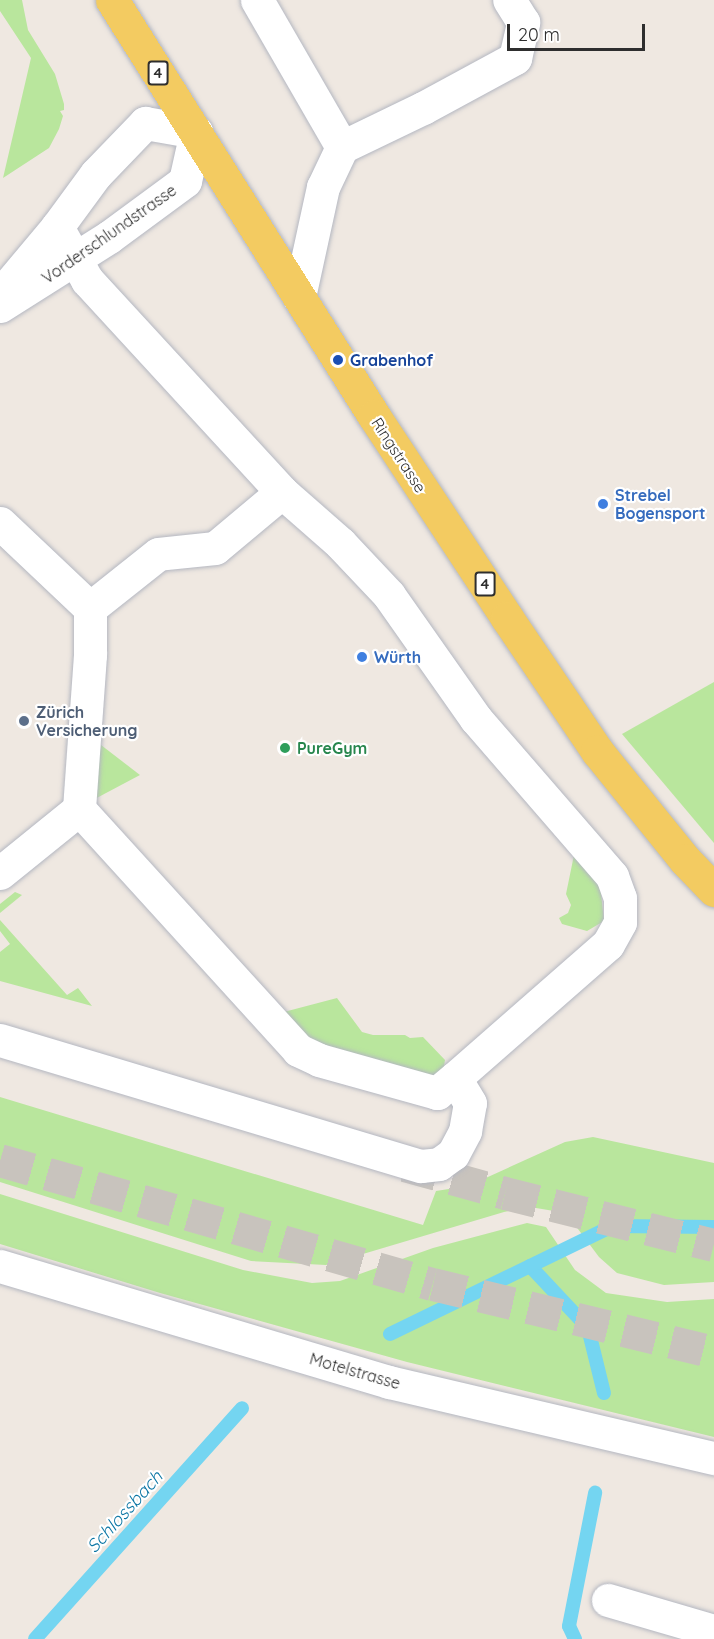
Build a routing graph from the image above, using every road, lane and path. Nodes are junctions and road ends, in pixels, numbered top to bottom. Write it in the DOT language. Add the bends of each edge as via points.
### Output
graph roads {
  1 [pos="112,0"];
  2 [pos="256,0"];
  3 [pos="509,0"];
  4 [pos="196,132"];
  5 [pos="342,147"];
  6 [pos="57,227"];
  7 [pos="75,260"];
  8 [pos="0,295"];
  9 [pos="299,297"];
  10 [pos="0,306"];
  11 [pos="282,492"];
  12 [pos="0,523"];
  13 [pos="90,608"];
  14 [pos="79,809"];
  15 [pos="0,873"];
  16 [pos="714,890"];
  17 [pos="0,1040"];
  18 [pos="455,1078"];
  19 [pos="0,1266"];
  20 [pos="714,1458"];
  21 [pos="608,1600"];
  22 [pos="714,1631"];
  1 -- 4 [label="main road, Ringstrasse / 4"];
  2 -- 5 [label="street"];
  3 -- 5 [label="street" via="523,22 515,58"];
  4 -- 6 [label="street, Vorderschlundstrasse" via="145,123 96,174"];
  4 -- 7 [label="street, Vorderschlundstrasse" via="184,181"];
  4 -- 9 [label="main road, Ringstrasse / 4"];
  5 -- 9 [label="street" via="324,187"];
  6 -- 7 [label="street"];
  6 -- 8 [label="street, Vorderschlundstrasse"];
  7 -- 10 [label="street, Vorderschlundstrasse"];
  7 -- 11 [label="street" via="87,280"];
  9 -- 16 [label="main road, Ringstrasse / 4" via="597,751"];
  11 -- 13 [label="street" via="215,548 158,554"];
  11 -- 18 [label="street" via="340,543 389,595 476,719 612,876 620,898 620,922 608,944"];
  12 -- 13 [label="street"];
  13 -- 14 [label="street"];
  14 -- 15 [label="street"];
  14 -- 18 [label="street" via="298,1050 320,1060 438,1093"];
  17 -- 18 [label="street" via="421,1166 439,1164 453,1154 465,1131 470,1103"];
  19 -- 20 [label="street, Motelstrasse" via="389,1382"];
  21 -- 22 [label="street"];
}
